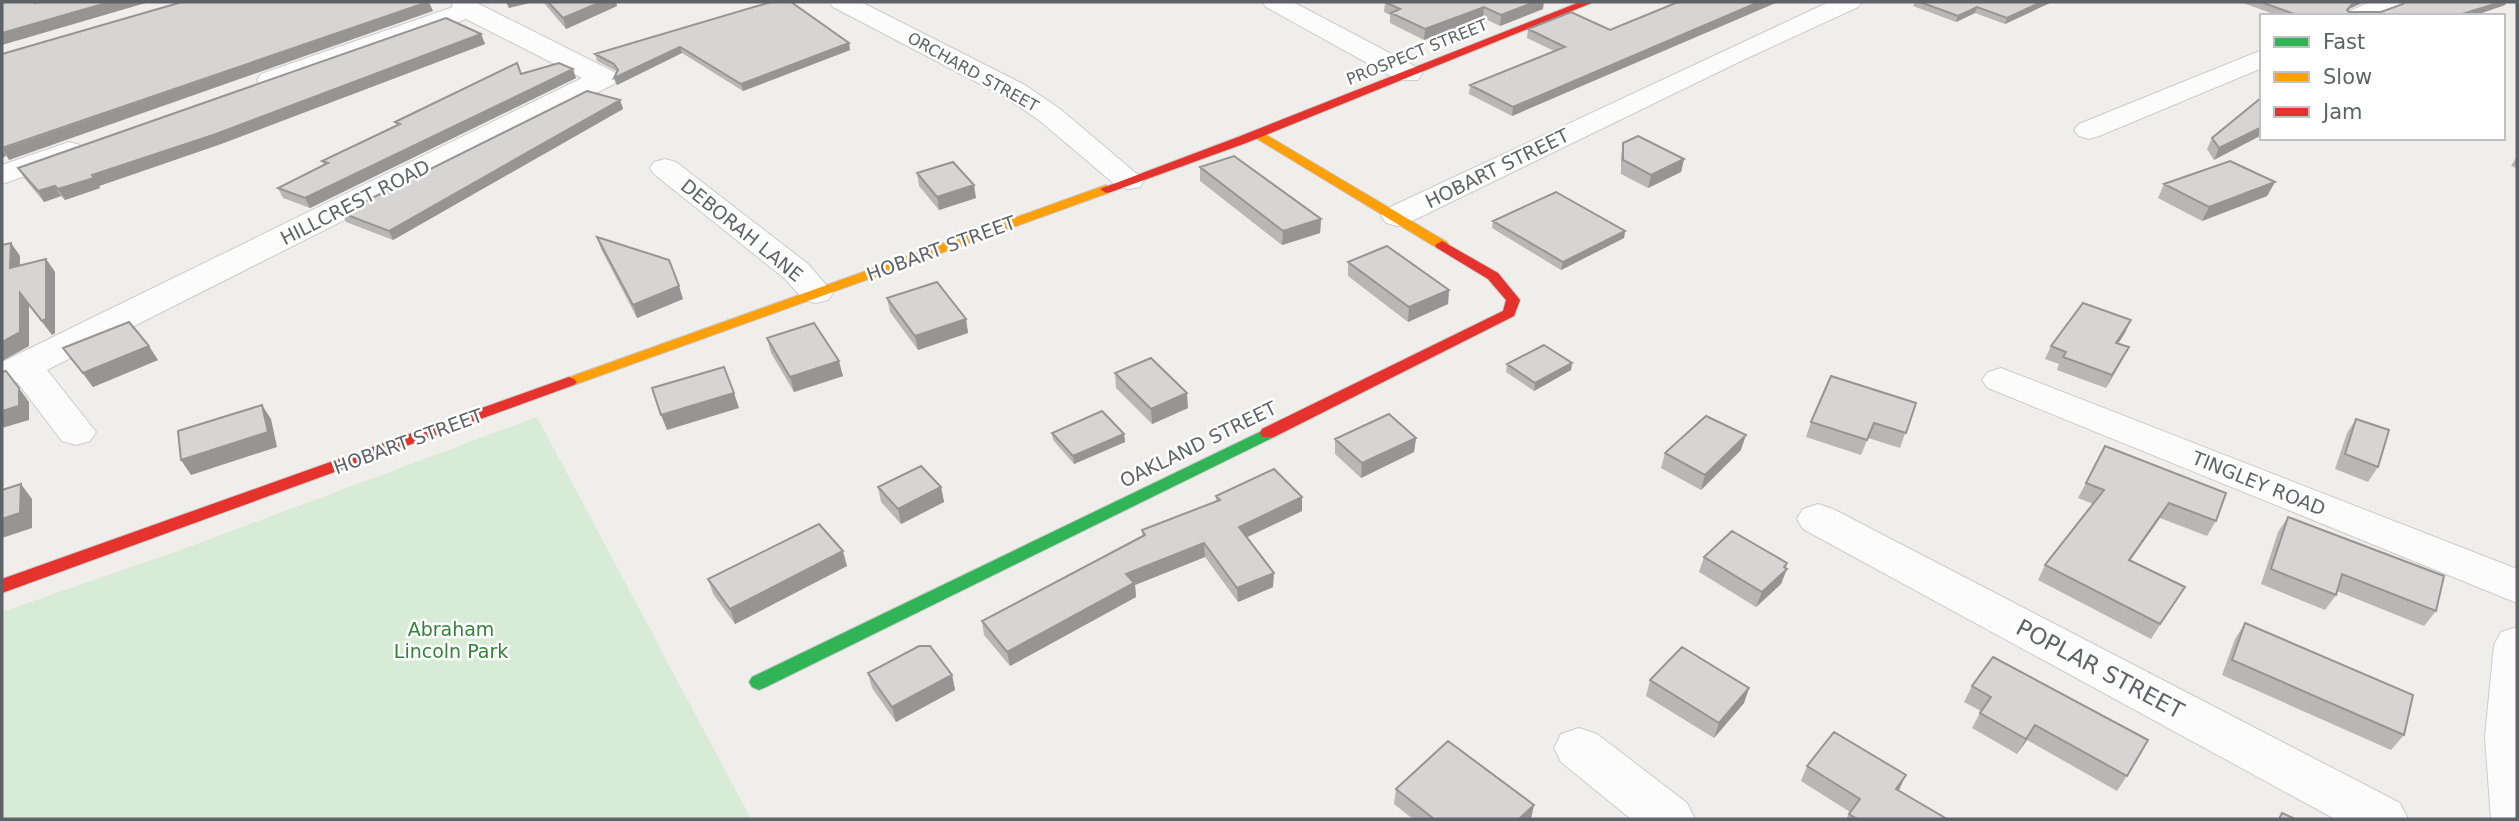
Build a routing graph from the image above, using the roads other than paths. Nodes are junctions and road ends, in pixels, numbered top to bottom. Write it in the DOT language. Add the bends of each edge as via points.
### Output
graph roads {
  1 [pos="842,2"];
  2 [pos="1275,2"];
  3 [pos="1589,2"];
  4 [pos="1849,2"];
  5 [pos="2391,2"];
  6 [pos="465,6"];
  7 [pos="2364,14"];
  8 [pos="2260,59"];
  9 [pos="1408,74"];
  10 [pos="247,88"];
  11 [pos="2089,130"];
  12 [pos="1258,134"];
  13 [pos="92,143"];
  14 [pos="665,168"];
  15 [pos="2,175"];
  16 [pos="1129,180"];
  17 [pos="1397,216"];
  18 [pos="816,293"];
  19 [pos="14,370"];
  20 [pos="2001,380"];
  21 [pos="76,432"];
  22 [pos="1818,519"];
  23 [pos="2,586"];
  24 [pos="2517,587"];
  25 [pos="2517,645"];
  26 [pos="759,682"];
  27 [pos="1579,748"];
  28 [pos="1669,819"];
  29 [pos="2382,819"];
  30 [pos="2517,819"];
  1 -- 16 [label="street, ORCHARD STREET" via="1015,91"];
  2 -- 9 [label="street"];
  3 -- 9 [label="street, PROSPECT STREET"];
  4 -- 17 [label="street, HOBART STREET"];
  5 -- 7 [label="street"];
  6 -- 10 [label="street"];
  6 -- 19 [label="street, HILLCREST ROAD" via="604,78"];
  8 -- 11 [label="street"];
  9 -- 12 [label="street, PROSPECT STREET"];
  12 -- 16 [label="street, HOBART STREET"];
  12 -- 17 [label="street"];
  13 -- 15 [label="street"];
  14 -- 18 [label="street, DEBORAH LANE" via="796,271"];
  16 -- 18 [label="street, HOBART STREET"];
  17 -- 26 [label="street, OAKLAND STREET" via="1501,282 1514,302 1509,314"];
  18 -- 23 [label="street, HOBART STREET"];
  19 -- 21 [label="street"];
  20 -- 24 [label="street, TINGLEY ROAD"];
  22 -- 29 [label="street, POPLAR STREET"];
  25 -- 30 [label="street" via="2510,737"];
  27 -- 28 [label="street"];
}
